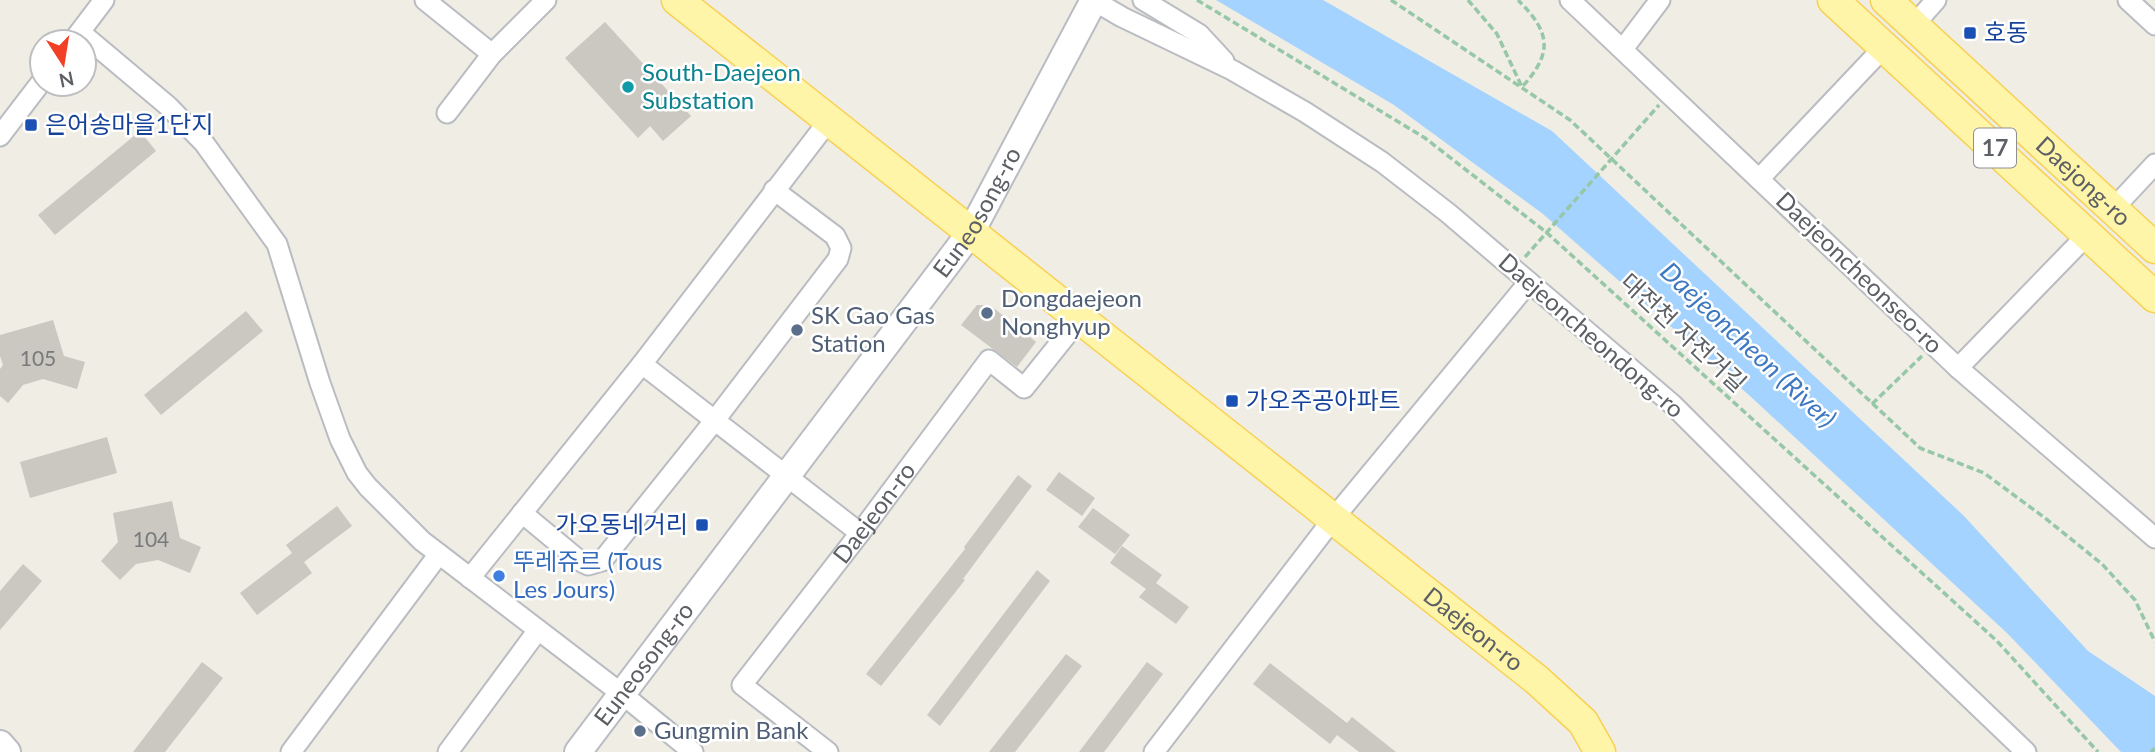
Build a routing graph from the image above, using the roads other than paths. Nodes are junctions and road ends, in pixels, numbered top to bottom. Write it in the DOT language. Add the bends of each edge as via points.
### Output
graph roads {
  1 [pos="104,0"];
  2 [pos="425,0"];
  3 [pos="546,0"];
  4 [pos="677,0"];
  5 [pos="1094,0"];
  6 [pos="1143,0"];
  7 [pos="1570,0"];
  8 [pos="1660,0"];
  9 [pos="1833,0"];
  10 [pos="1886,0"];
  11 [pos="1936,0"];
  12 [pos="2127,0"];
  13 [pos="2155,24"];
  14 [pos="1914,25"];
  15 [pos="83,28"];
  16 [pos="1885,46"];
  17 [pos="1623,49"];
  18 [pos="98,54"];
  19 [pos="492,54"];
  20 [pos="1232,70"];
  21 [pos="29,98"];
  22 [pos="447,113"];
  23 [pos="830,119"];
  24 [pos="0,136"];
  25 [pos="2155,164"];
  26 [pos="1759,179"];
  27 [pos="774,190"];
  28 [pos="2112,210"];
  29 [pos="971,232"];
  30 [pos="2088,234"];
  31 [pos="2155,248"];
  32 [pos="1529,282"];
  33 [pos="2155,296"];
  34 [pos="1080,318"];
  35 [pos="642,364"];
  36 [pos="1958,368"];
  37 [pos="715,420"];
  38 [pos="788,477"];
  39 [pos="522,513"];
  40 [pos="1333,519"];
  41 [pos="860,533"];
  42 [pos="2155,538"];
  43 [pos="439,554"];
  44 [pos="470,578"];
  45 [pos="538,630"];
  46 [pos="622,694"];
  47 [pos="0,744"];
  48 [pos="7,752"];
  49 [pos="291,752"];
  50 [pos="448,752"];
  51 [pos="578,752"];
  52 [pos="693,752"];
  53 [pos="828,752"];
  54 [pos="1154,752"];
  55 [pos="1600,752"];
  56 [pos="2026,752"];
  1 -- 15 [label="street"];
  2 -- 19 [label="street"];
  3 -- 19 [label="street"];
  4 -- 23 [label="main road, Daejeon-ro"];
  5 -- 20 [label="street, Daejeoncheondong-ro"];
  5 -- 29 [label="main road, Euneosong-ro"];
  6 -- 20 [label="street" via="1199,34"];
  7 -- 17 [label="street, Daejeoncheonseo-ro"];
  8 -- 17 [label="street"];
  9 -- 16 [label="main road, Daejong-ro / 17"];
  10 -- 14 [label="main road, Daejong-ro / 17"];
  11 -- 14 [label="street"];
  12 -- 13 [label="street"];
  14 -- 28 [label="main road, Daejong-ro / 17"];
  16 -- 26 [label="street"];
  16 -- 30 [label="main road, Daejong-ro / 17"];
  17 -- 26 [label="street, Daejeoncheonseo-ro"];
  18 -- 43 [label="street" via="168,106 204,143 261,220 277,244 320,383 357,473"];
  19 -- 22 [label="street"];
  20 -- 32 [label="street, Daejeoncheondong-ro" via="1382,163"];
  21 -- 24 [label="street"];
  23 -- 27 [label="street"];
  23 -- 29 [label="main road, Daejeon-ro"];
  25 -- 28 [label="street"];
  26 -- 36 [label="street, Daejeoncheonseo-ro"];
  27 -- 35 [label="street"];
  27 -- 37 [label="street" via="835,236 841,248 838,259"];
  28 -- 31 [label="main road, Daejong-ro / 17"];
  29 -- 34 [label="main road, Daejeon-ro"];
  29 -- 38 [label="main road, Euneosong-ro"];
  30 -- 33 [label="main road, Daejong-ro / 17"];
  30 -- 36 [label="street, Daejong-ro"];
  32 -- 40 [label="street"];
  32 -- 56 [label="street, Daejeoncheondong-ro" via="1672,404"];
  34 -- 40 [label="main road, Daejeon-ro"];
  34 -- 41 [label="street, Daejeon-ro" via="1024,387 989,360"];
  35 -- 37 [label="street"];
  35 -- 39 [label="street"];
  36 -- 42 [label="street, Daejeoncheonseo-ro"];
  37 -- 38 [label="street"];
  37 -- 39 [label="street" via="602,561 588,565 580,561"];
  38 -- 41 [label="street"];
  38 -- 46 [label="main road, Euneosong-ro"];
  39 -- 44 [label="street"];
  40 -- 54 [label="street"];
  40 -- 55 [label="main road, Daejeon-ro" via="1537,680 1583,722"];
  41 -- 53 [label="street, Daejeon-ro" via="742,685"];
  43 -- 44 [label="street"];
  43 -- 49 [label="street"];
  44 -- 45 [label="street"];
  45 -- 46 [label="street"];
  45 -- 50 [label="street"];
  46 -- 51 [label="main road, Euneosong-ro"];
  46 -- 52 [label="street"];
  47 -- 48 [label="main road"];
}
